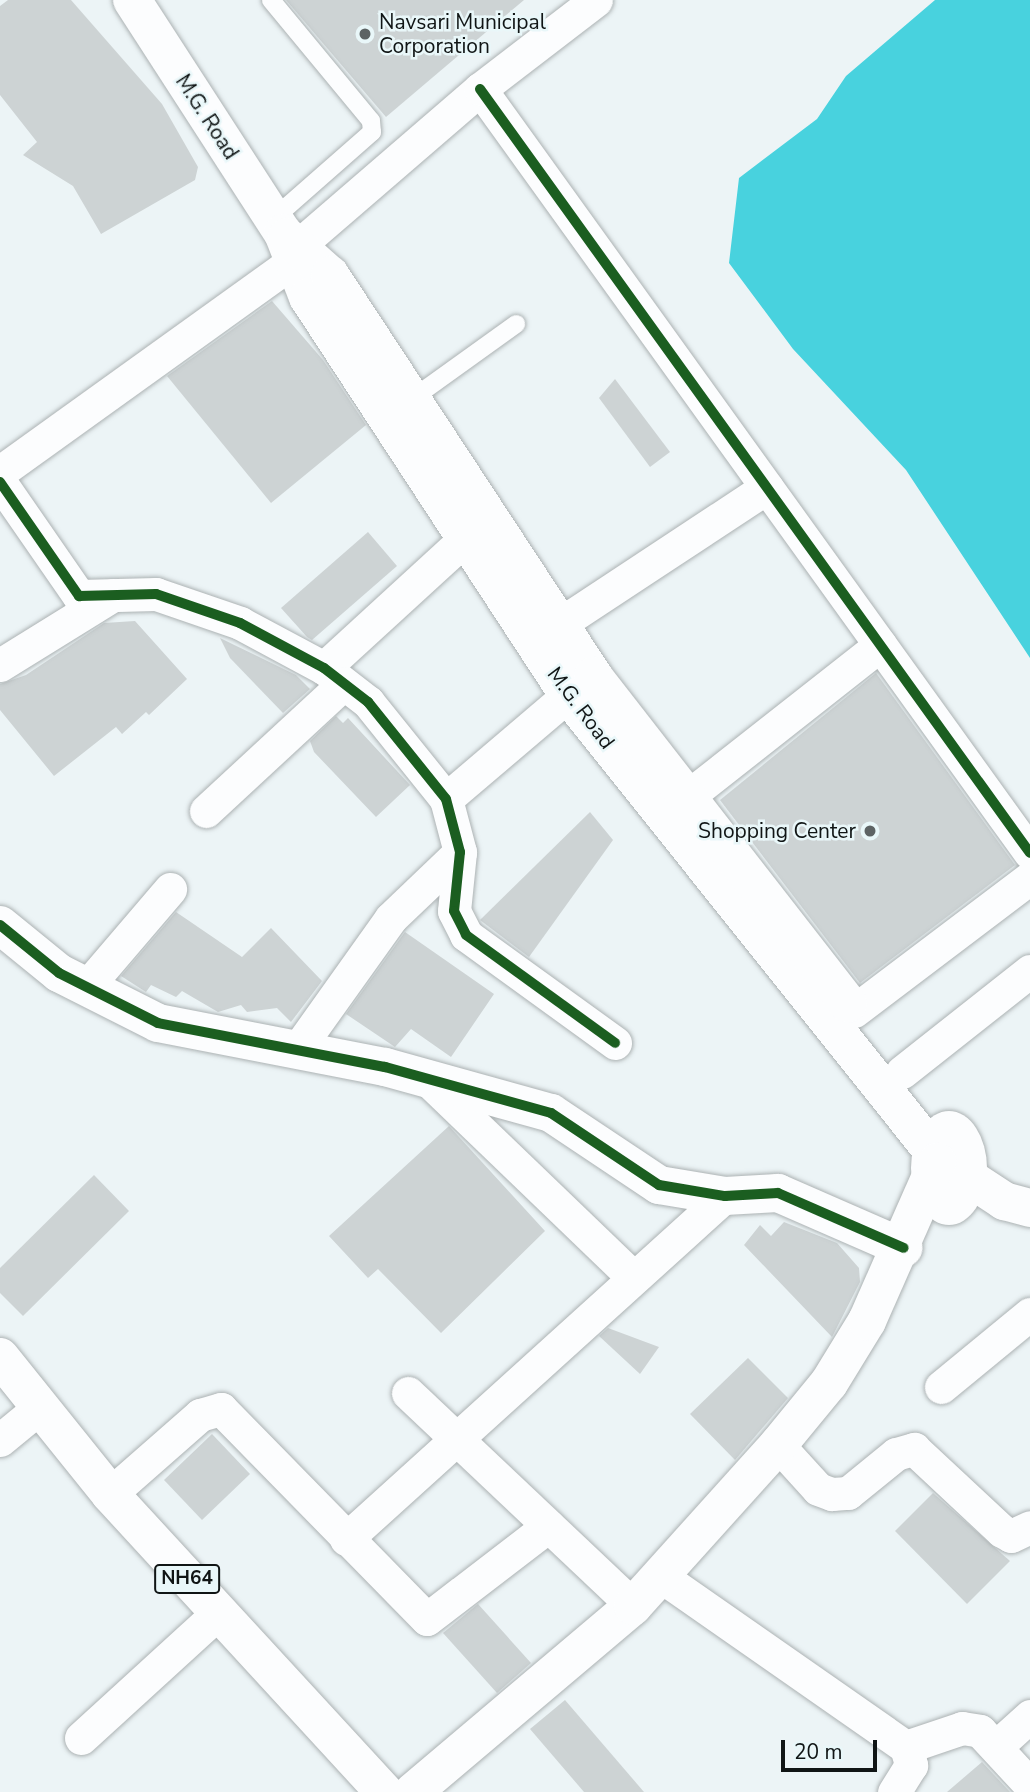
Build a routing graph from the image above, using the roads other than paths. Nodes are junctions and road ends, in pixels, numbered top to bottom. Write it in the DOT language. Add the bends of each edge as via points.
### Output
graph roads {
  1 [pos="132,0"];
  2 [pos="271,0"];
  3 [pos="596,0"];
  4 [pos="480,89"];
  5 [pos="287,240"];
  6 [pos="516,324"];
  7 [pos="410,401"];
  8 [pos="0,471"];
  9 [pos="0,482"];
  10 [pos="767,487"];
  11 [pos="466,538"];
  12 [pos="115,594"];
  13 [pos="558,625"];
  14 [pos="880,645"];
  15 [pos="0,665"];
  16 [pos="333,676"];
  17 [pos="568,695"];
  18 [pos="687,797"];
  19 [pos="446,799"];
  20 [pos="206,811"];
  21 [pos="460,852"];
  22 [pos="1030,853"];
  23 [pos="1030,878"];
  24 [pos="170,889"];
  25 [pos="0,925"];
  26 [pos="1030,971"];
  27 [pos="89,984"];
  28 [pos="854,1011"];
  29 [pos="615,1043"];
  30 [pos="299,1047"];
  31 [pos="902,1072"];
  32 [pos="427,1079"];
  33 [pos="946,1151"];
  34 [pos="724,1196"];
  35 [pos="1028,1205"];
  36 [pos="904,1248"];
  37 [pos="633,1277"];
  38 [pos="1030,1314"];
  39 [pos="0,1357"];
  40 [pos="941,1387"];
  41 [pos="408,1393"];
  42 [pos="40,1407"];
  43 [pos="454,1437"];
  44 [pos="0,1440"];
  45 [pos="778,1445"];
  46 [pos="110,1494"];
  47 [pos="548,1526"];
  48 [pos="1030,1527"];
  49 [pos="346,1539"];
  50 [pos="662,1577"];
  51 [pos="633,1606"];
  52 [pos="218,1613"];
  53 [pos="1030,1716"];
  54 [pos="81,1738"];
  55 [pos="998,1745"];
  56 [pos="906,1747"];
  57 [pos="1030,1784"];
  58 [pos="371,1787"];
  59 [pos="413,1792"];
  60 [pos="894,1792"];
  1 -- 5 [label="main road, M.G. Road"];
  2 -- 5 [label="lane" via="371,121 372,131"];
  3 -- 4 [label="street"];
  4 -- 5 [label="street"];
  4 -- 10 [label="street"];
  5 -- 7 [label="main road, M.G. Road" via="330,275"];
  5 -- 8 [label="street"];
  5 -- 11 [label="main road, M.G. Road" via="308,297"];
  6 -- 7 [label="lane"];
  7 -- 13 [label="main road, M.G. Road"];
  9 -- 12 [label="street" via="69,587 79,596"];
  10 -- 13 [label="street"];
  10 -- 14 [label="street"];
  11 -- 16 [label="street"];
  11 -- 17 [label="main road, M.G. Road"];
  12 -- 15 [label="street"];
  12 -- 16 [label="street" via="156,594 240,623"];
  13 -- 18 [label="main road, M.G. Road"];
  14 -- 18 [label="street"];
  14 -- 22 [label="street"];
  16 -- 19 [label="street" via="376,711"];
  16 -- 20 [label="street"];
  17 -- 19 [label="street"];
  17 -- 33 [label="main road, M.G. Road"];
  18 -- 28 [label="main road, M.G. Road"];
  19 -- 21 [label="street"];
  21 -- 29 [label="street" via="454,911 466,935"];
  21 -- 30 [label="street" via="391,918"];
  23 -- 28 [label="street"];
  24 -- 27 [label="street"];
  25 -- 27 [label="main road" via="59,973"];
  26 -- 31 [label="street"];
  27 -- 30 [label="main road" via="119,1009 168,1027"];
  28 -- 31 [label="main road, M.G. Road"];
  30 -- 32 [label="main road"];
  31 -- 33 [label="main road, M.G. Road"];
  32 -- 34 [label="main road" via="551,1113 659,1185"];
  32 -- 37 [label="street"];
  33 -- 35 [label="main road, M.G. Road"];
  33 -- 36 [label="main road"];
  34 -- 36 [label="main road" via="778,1193"];
  34 -- 37 [label="street"];
  36 -- 45 [label="main road" via="829,1383"];
  37 -- 43 [label="street"];
  38 -- 40 [label="street"];
  39 -- 42 [label="main road, NH64"];
  41 -- 43 [label="street"];
  42 -- 44 [label="street"];
  42 -- 46 [label="main road, NH64"];
  43 -- 47 [label="street"];
  43 -- 49 [label="street"];
  45 -- 48 [label="street" via="818,1489 832,1494 848,1493 896,1454 914,1449 1002,1531 1011,1536"];
  45 -- 50 [label="main road"];
  46 -- 49 [label="street" via="200,1415 221,1409"];
  46 -- 52 [label="main road, NH64"];
  47 -- 49 [label="street" via="426,1619"];
  47 -- 51 [label="street"];
  50 -- 51 [label="main road"];
  50 -- 56 [label="street"];
  51 -- 59 [label="main road"];
  52 -- 54 [label="street"];
  52 -- 58 [label="main road, NH64"];
  53 -- 55 [label="street"];
  55 -- 56 [label="street" via="962,1728"];
  55 -- 57 [label="street"];
  56 -- 60 [label="street" via="911,1765"];
}
